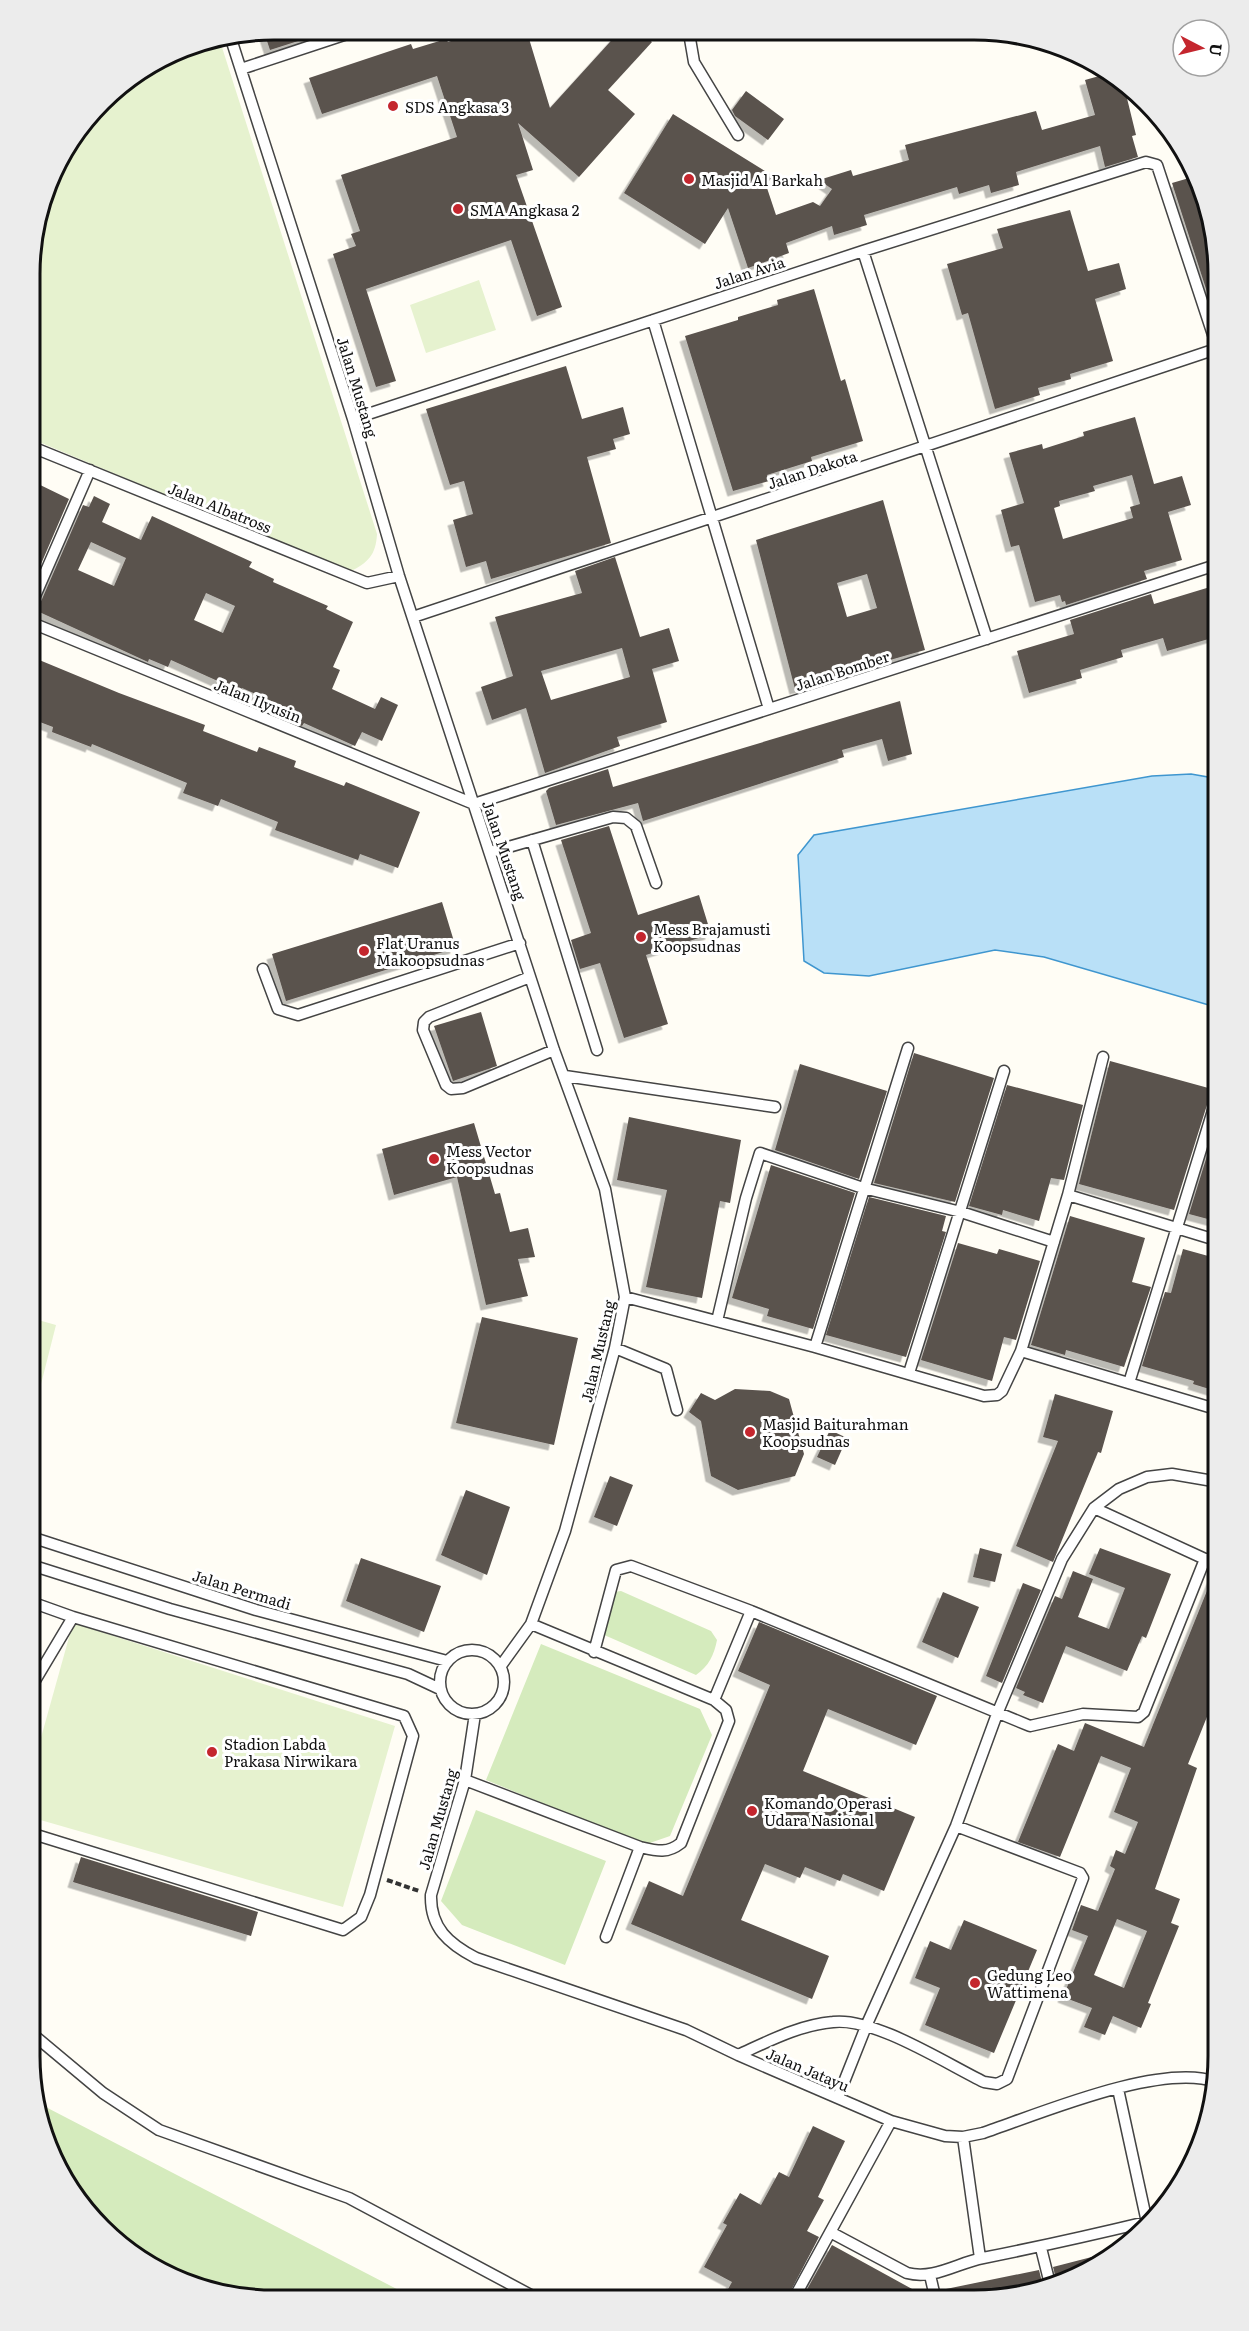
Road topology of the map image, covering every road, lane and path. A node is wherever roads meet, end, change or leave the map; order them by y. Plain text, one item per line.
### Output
1 (327, 40) edge
2 (690, 40) edge
3 (233, 44) edge
4 (241, 69) junction
5 (738, 135) dead end
6 (863, 251) junction
7 (653, 320) junction
8 (1208, 320) edge
9 (1208, 353) edge
10 (353, 418) junction
11 (927, 447) junction
12 (40, 450) edge
13 (90, 470) junction
14 (710, 519) junction
15 (1208, 568) edge
16 (399, 576) junction
17 (40, 585) edge
18 (413, 617) junction
19 (40, 626) edge
20 (987, 639) junction
21 (769, 709) junction
22 (474, 804) junction
23 (532, 840) junction
24 (491, 852) junction
25 (656, 883) dead end
26 (520, 943) junction
27 (263, 969) dead end
28 (530, 978) junction
29 (908, 1048) dead end
30 (554, 1050) junction
31 (597, 1050) dead end
32 (1103, 1057) dead end
33 (1004, 1071) dead end
34 (565, 1076) junction
35 (775, 1107) dead end
36 (1208, 1126) edge
37 (863, 1188) junction
38 (1068, 1195) junction
39 (961, 1212) junction
40 (1176, 1227) junction
41 (1208, 1237) edge
42 (1054, 1242) junction
43 (625, 1297) junction
44 (717, 1321) junction
45 (815, 1347) junction
46 (615, 1348) junction
47 (1021, 1351) junction
48 (909, 1373) junction
49 (1129, 1383) junction
50 (1208, 1407) edge
51 (678, 1410) dead end
52 (1208, 1480) edge
53 (1094, 1508) junction
54 (40, 1540) edge
55 (1205, 1559) joint
56 (40, 1568) edge
57 (40, 1605) edge
58 (751, 1611) junction
59 (73, 1617) junction
60 (531, 1624) junction
61 (594, 1652) junction
62 (447, 1661) junction
63 (500, 1667) junction
64 (40, 1672) edge
65 (440, 1689) junction
66 (714, 1700) junction
67 (475, 1714) junction
68 (997, 1714) junction
69 (465, 1780) junction
70 (956, 1826) junction
71 (40, 1836) edge
72 (640, 1847) junction
73 (375, 1876) junction
74 (431, 1895) junction
75 (606, 1937) dead end
76 (867, 2024) junction
77 (40, 2040) edge
78 (738, 2055) junction
79 (1207, 2080) edge
80 (1118, 2089) junction
81 (838, 2097) junction
82 (891, 2121) junction
83 (963, 2137) junction
84 (1145, 2217) edge
85 (1135, 2227) edge
86 (832, 2233) junction
87 (1041, 2248) junction
88 (980, 2258) junction
89 (930, 2275) junction
90 (1048, 2279) edge
91 (521, 2290) edge
92 (799, 2290) edge
93 (933, 2290) edge

1 - 4 lane
2 - 5 lane
3 - 4 lane, Jalan Mustang
4 - 10 lane, Jalan Mustang
6 - 7 lane, Jalan Avia
6 - 8 lane, Jalan Avia
6 - 11 lane
7 - 10 lane, Jalan Avia
7 - 14 lane
9 - 11 lane, Jalan Dakota
10 - 16 lane, Jalan Mustang
11 - 14 lane, Jalan Dakota
11 - 20 lane
12 - 13 lane, Jalan Albatross
13 - 16 lane, Jalan Albatross
13 - 17 lane
14 - 18 lane, Jalan Dakota
14 - 21 lane
15 - 20 lane, Jalan Bomber
16 - 18 lane, Jalan Mustang
18 - 22 lane, Jalan Mustang
19 - 22 lane, Jalan Ilyusin
20 - 21 lane, Jalan Bomber
21 - 22 lane, Jalan Bomber
22 - 24 lane, Jalan Mustang
23 - 24 lane
23 - 25 lane
23 - 31 lane
24 - 26 lane, Jalan Mustang
26 - 27 lane
26 - 28 lane, Jalan Mustang
28 - 30 lane, Jalan Mustang
28 - 30 lane
29 - 37 lane
30 - 34 lane, Jalan Mustang
32 - 38 lane
33 - 39 lane
34 - 35 lane
34 - 43 lane, Jalan Mustang
36 - 40 lane
37 - 39 lane
37 - 44 lane
37 - 45 lane
38 - 40 lane
38 - 42 lane
39 - 42 lane
39 - 48 lane
40 - 41 lane
40 - 49 lane
42 - 47 lane
43 - 44 lane
43 - 46 lane, Jalan Mustang
44 - 45 lane
45 - 48 lane
46 - 51 lane
46 - 60 lane, Jalan Mustang
47 - 48 lane
47 - 49 lane
49 - 50 lane
52 - 53 lane
53 - 55 lane
53 - 68 lane
54 - 62 lane, Jalan Permadi
55 - 68 lane
56 - 65 lane
57 - 59 lane
58 - 61 lane
58 - 66 lane
58 - 68 lane
59 - 64 lane
59 - 73 lane
60 - 61 lane
60 - 63 lane, Jalan Mustang
61 - 66 lane
62 - 63 lane
62 - 65 lane
63 - 67 lane
65 - 67 lane
66 - 72 lane
67 - 69 lane, Jalan Mustang
68 - 70 lane
69 - 72 lane
69 - 74 lane, Jalan Mustang
70 - 76 lane
70 - 76 lane
71 - 73 lane
72 - 75 lane
73 - 74 path
74 - 78 lane, Jalan Jatayu
76 - 78 lane
76 - 81 lane
77 - 91 lane
78 - 81 lane, Jalan Jatayu
79 - 80 lane, Jalan Jatayu
80 - 83 lane, Jalan Jatayu
80 - 84 lane
81 - 82 lane, Jalan Jatayu
82 - 83 lane, Jalan Jatayu
82 - 86 lane
83 - 88 lane
85 - 87 lane
86 - 89 lane
86 - 92 lane
87 - 88 lane
87 - 90 lane
88 - 89 lane
89 - 93 lane

